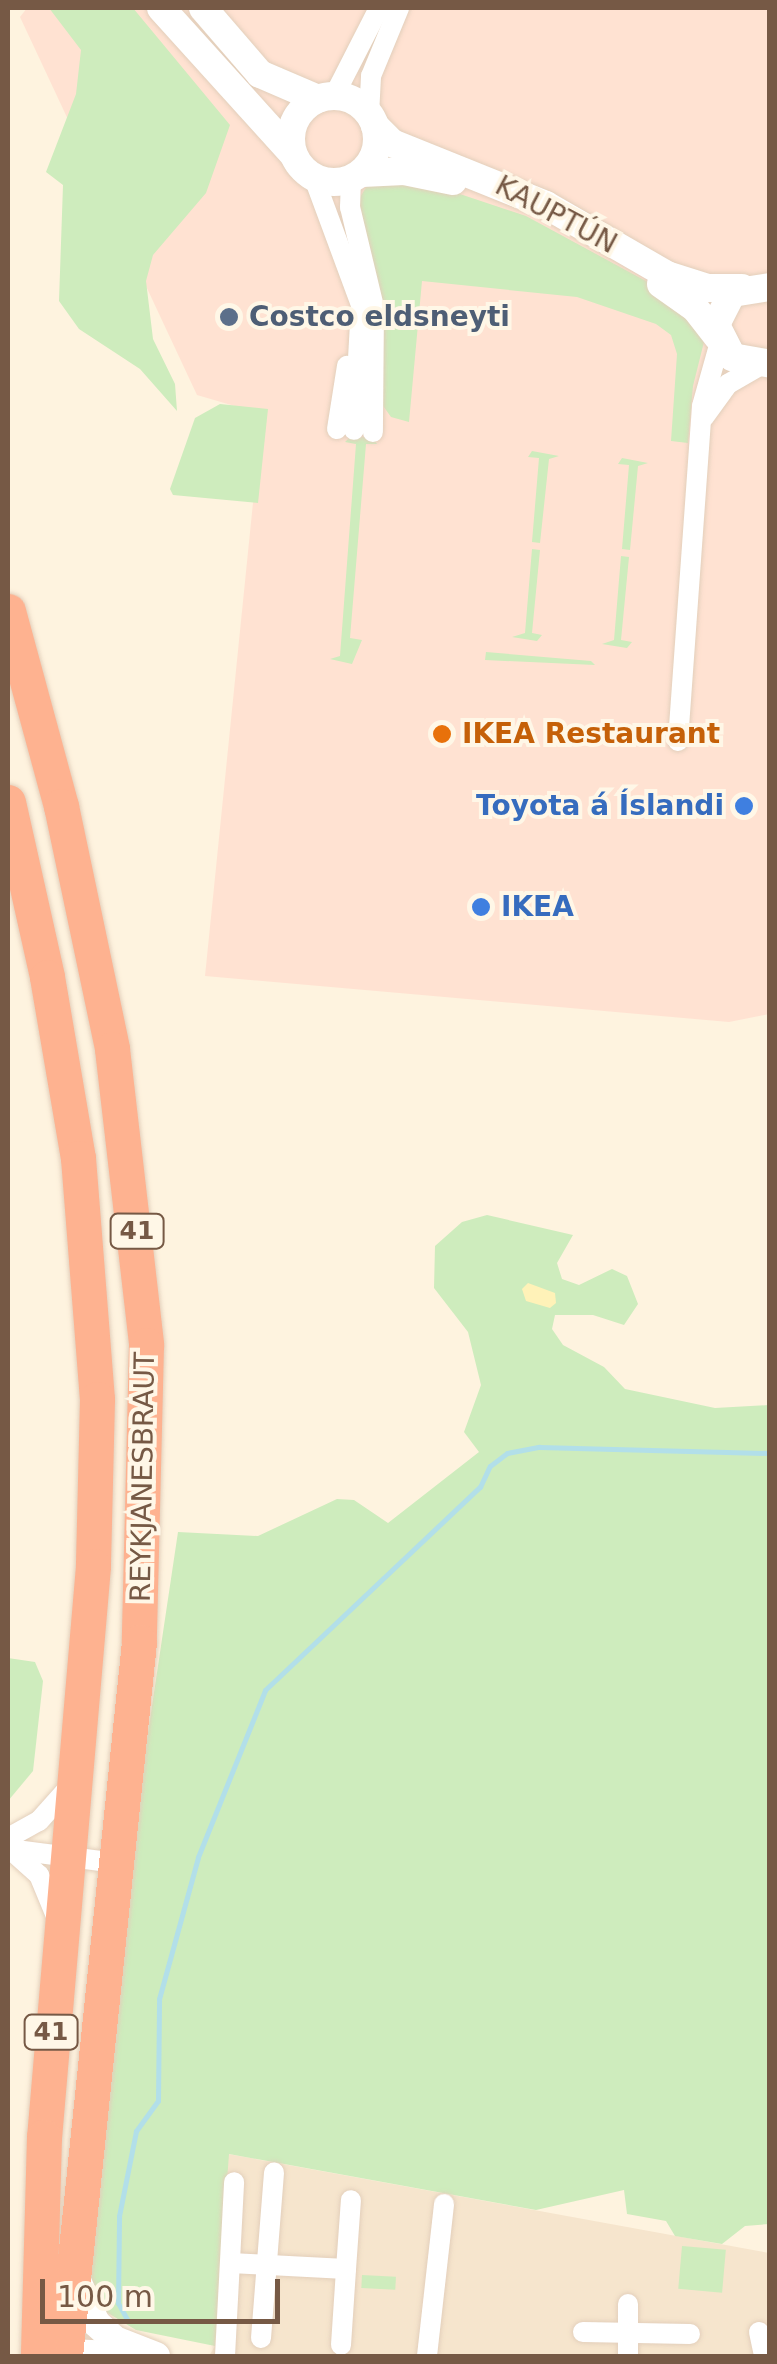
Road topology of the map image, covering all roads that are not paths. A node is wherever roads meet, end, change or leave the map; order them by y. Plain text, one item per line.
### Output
1 (161, 8) edge
2 (203, 8) edge
3 (379, 8) edge
4 (399, 8) edge
5 (326, 98) junction
6 (372, 120) junction
7 (293, 154) junction
8 (356, 176) junction
9 (314, 178) junction
10 (760, 284) edge
11 (719, 339) junction
12 (764, 365) edge
13 (702, 419) junction
14 (8, 612) edge
15 (678, 742) dead end
16 (8, 802) edge
17 (72, 1783) junction
18 (8, 1845) edge
19 (66, 1855) junction
20 (116, 1862) junction
21 (59, 1926) junction
22 (274, 2174) dead end
23 (234, 2182) dead end
24 (350, 2200) dead end
25 (444, 2204) dead end
26 (232, 2263) junction
27 (267, 2266) junction
28 (346, 2269) junction
29 (74, 2274) junction
30 (628, 2304) dead end
31 (583, 2332) dead end
32 (759, 2332) dead end
33 (628, 2333) junction
34 (690, 2334) dead end
35 (261, 2338) dead end
36 (341, 2345) dead end
37 (51, 2354) edge
38 (132, 2356) edge
39 (156, 2356) edge
40 (225, 2356) edge
41 (427, 2356) edge
42 (628, 2356) edge
43 (764, 2356) edge

1 - 7 street
2 - 5 street, KAUPTÚN
3 - 5 street
4 - 6 street
5 - 6 street, KAUPTÚN
5 - 7 street
6 - 8 street
6 - 10 street, KAUPTÚN
7 - 9 street
8 - 9 street, KAUPTÚN
8 - 9 street
8 - 11 street, KAUPTÚN
10 - 11 street, KAUPTÚN
11 - 12 street, KAUPTÚN
11 - 13 street, KAUPTÚN
12 - 13 street, KAUPTÚN
13 - 15 street, KAUPTÚN
14 - 20 highway, REYKJANESBRAUT / 41
16 - 17 highway, REYKJANESBRAUT / 41
17 - 18 street
17 - 19 highway, REYKJANESBRAUT / 41
18 - 19 street
18 - 21 street
19 - 20 street
19 - 21 highway, REYKJANESBRAUT / 41
20 - 29 highway, REYKJANESBRAUT / 41
21 - 37 highway, REYKJANESBRAUT / 41
22 - 27 street
23 - 26 street
24 - 28 street
25 - 41 street
26 - 27 street
26 - 40 street
27 - 28 street
27 - 35 street
28 - 36 street
29 - 37 highway, REYKJANESBRAUT / 41
29 - 39 street
30 - 33 street
31 - 33 street
32 - 43 street
33 - 34 street
33 - 42 street
37 - 38 street

